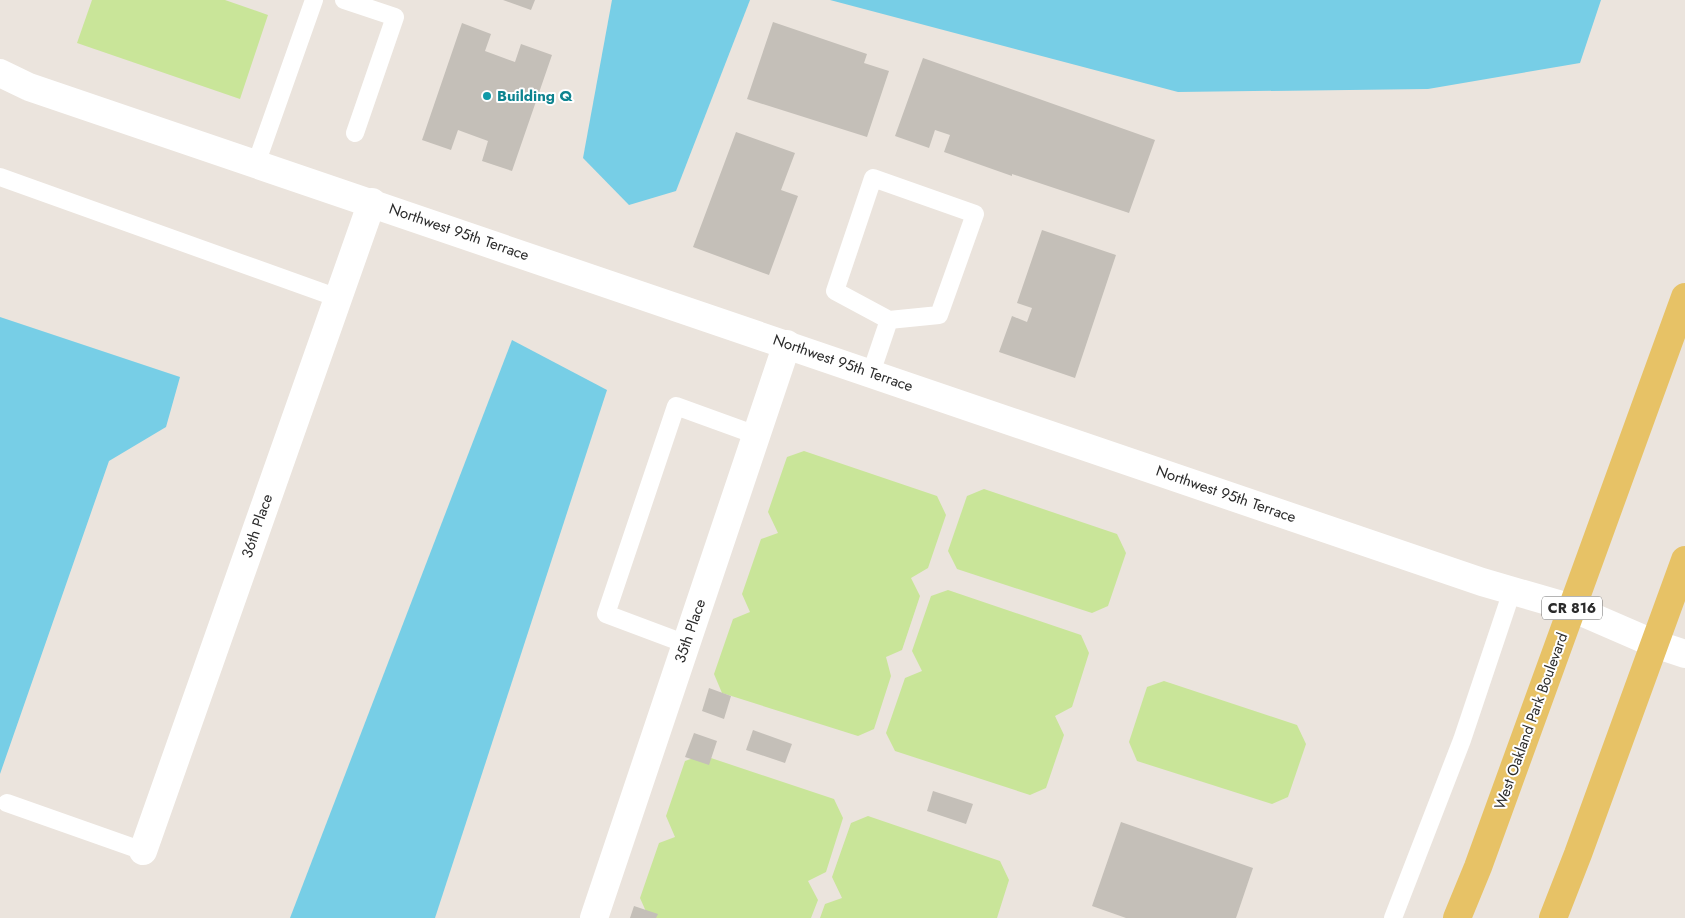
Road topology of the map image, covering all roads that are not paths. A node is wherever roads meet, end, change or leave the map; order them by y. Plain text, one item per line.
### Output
1 (314, 0) edge
2 (344, 0) edge
3 (0, 73) edge
4 (355, 133) dead end
5 (256, 164) junction
6 (0, 177) edge
7 (372, 202) junction
8 (1685, 297) edge
9 (338, 298) junction
10 (889, 320) junction
11 (787, 344) junction
12 (871, 373) junction
13 (756, 436) junction
14 (1685, 560) edge
15 (1512, 590) junction
16 (1572, 608) junction
17 (686, 644) junction
18 (1655, 644) junction
19 (1685, 654) edge
20 (7, 804) dead end
21 (143, 851) joint
22 (594, 918) edge
23 (1392, 918) edge
24 (1457, 918) edge
25 (1553, 918) edge

1 - 5 lane
2 - 4 lane
3 - 5 street, Northwest 95th Terrace
5 - 7 street, Northwest 95th Terrace
6 - 9 lane
7 - 9 street, 36th Place
7 - 11 street, Northwest 95th Terrace
8 - 16 main road, West Oakland Park Boulevard / CR 816
9 - 21 street, 36th Place
10 - 10 lane
10 - 12 lane
11 - 12 street, Northwest 95th Terrace
11 - 13 street, 35th Place
12 - 15 street, Northwest 95th Terrace
13 - 17 street, 35th Place
13 - 17 lane
14 - 18 main road
15 - 16 street, Northwest 95th Terrace
15 - 23 lane
16 - 18 street, Northwest 95th Terrace
16 - 24 main road, West Oakland Park Boulevard / CR 816
17 - 22 street, 35th Place
18 - 19 street, Northwest 95th Terrace
18 - 25 main road
20 - 21 lane

